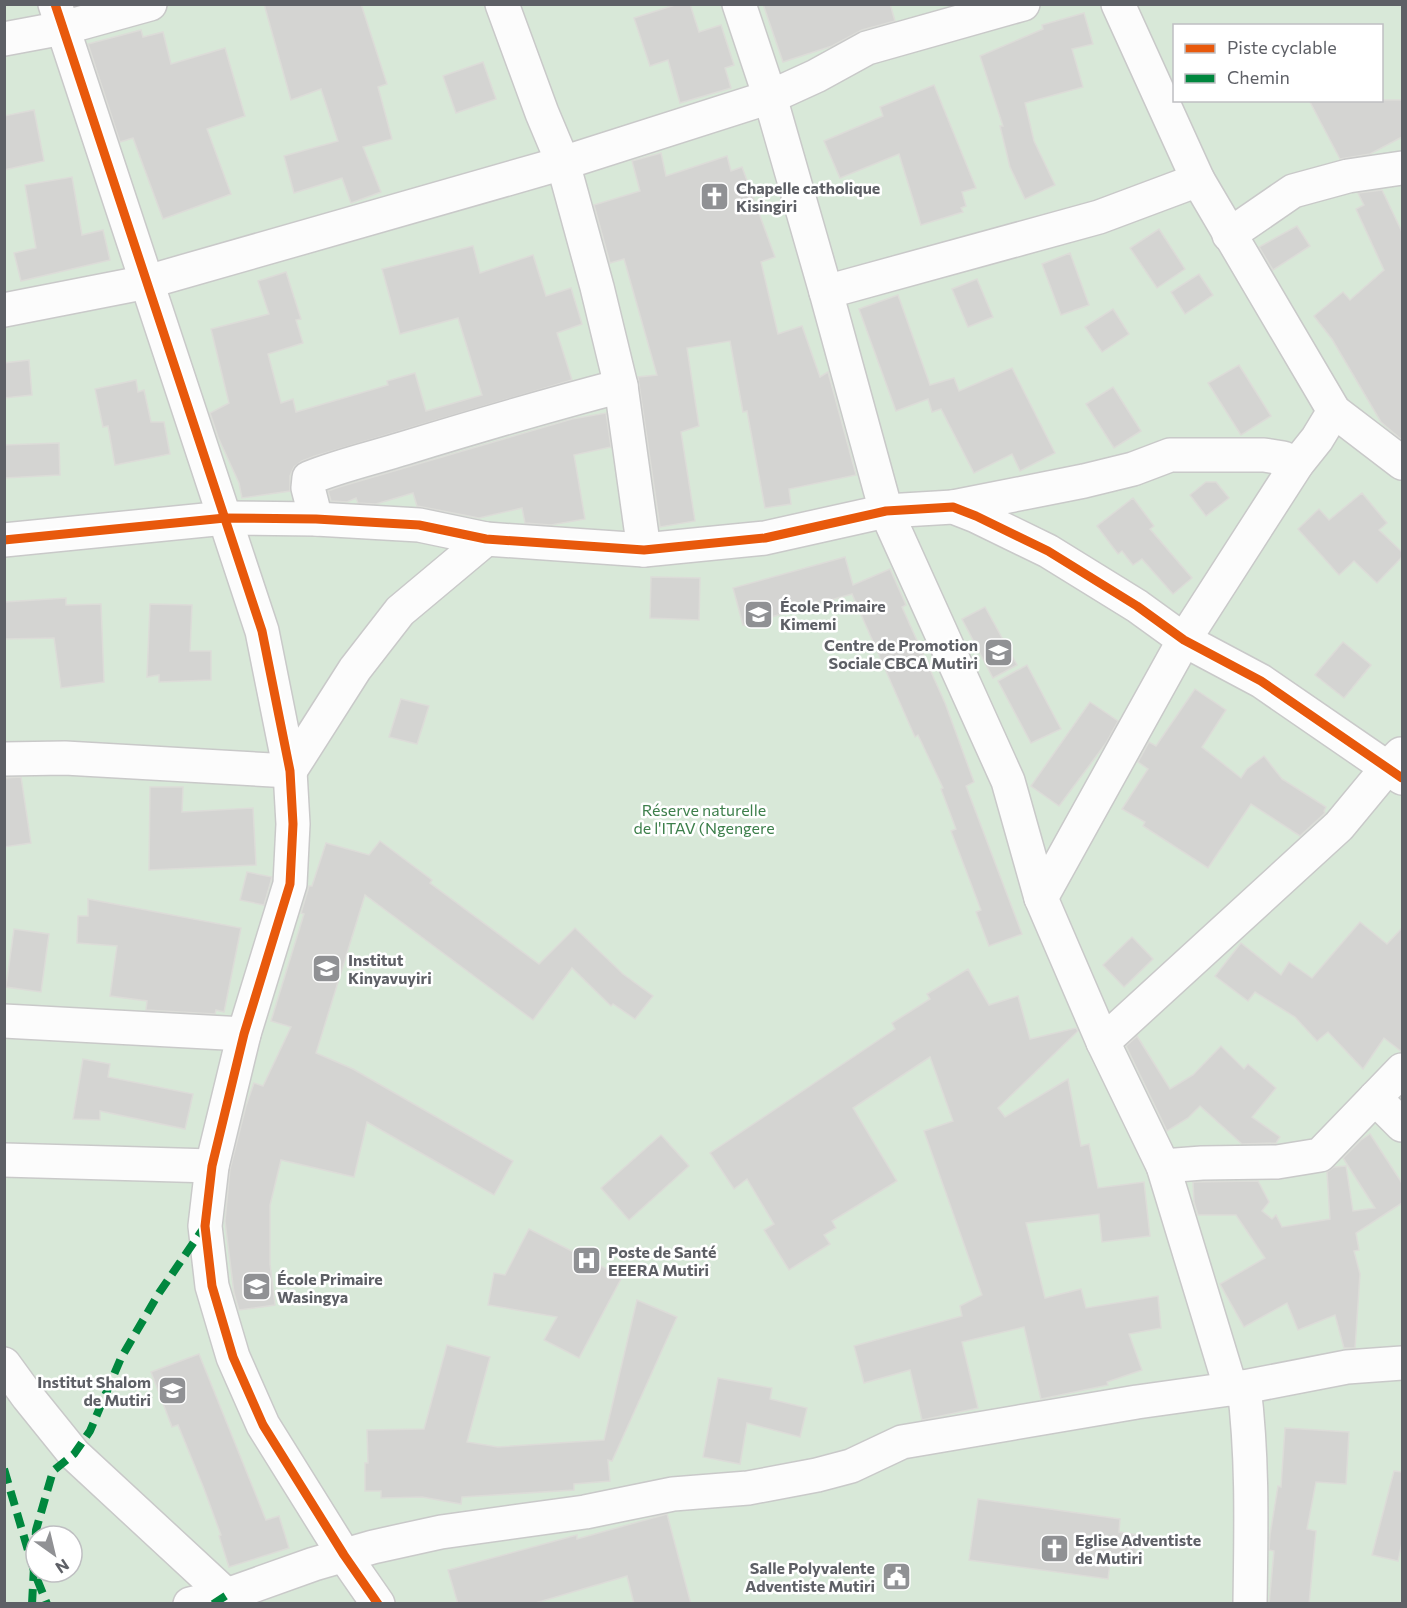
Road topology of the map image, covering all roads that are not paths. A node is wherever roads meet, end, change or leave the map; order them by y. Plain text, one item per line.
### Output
1 (150, 4) edge
2 (502, 4) edge
3 (740, 4) edge
4 (1023, 4) edge
5 (1118, 4) edge
6 (59, 16) edge
7 (4, 39) edge
8 (770, 97) junction
9 (563, 164) junction
10 (1402, 168) edge
11 (1198, 180) junction
12 (1229, 235) junction
13 (147, 282) junction
14 (826, 292) junction
15 (4, 310) edge
16 (621, 386) junction
17 (1334, 411) junction
18 (1297, 464) junction
19 (1402, 464) edge
20 (953, 507) junction
21 (886, 511) junction
22 (225, 518) junction
23 (316, 519) junction
24 (486, 539) junction
25 (4, 540) edge
26 (644, 550) junction
27 (1184, 640) junction
28 (4, 759) edge
29 (1397, 766) edge
30 (290, 771) junction
31 (1041, 898) junction
32 (4, 1021) edge
33 (244, 1034) junction
34 (1103, 1042) junction
35 (1402, 1070) edge
36 (1375, 1098) junction
37 (1402, 1125) edge
38 (4, 1160) edge
39 (212, 1166) junction
40 (1163, 1166) junction
41 (1402, 1363) edge
42 (4, 1364) edge
43 (1237, 1388) junction
44 (344, 1555) junction
45 (232, 1599) edge
46 (190, 1604) edge
47 (378, 1604) edge
48 (1250, 1604) edge

1 - 6 street
2 - 9 street
3 - 8 street
4 - 8 street
5 - 11 street
6 - 7 street
6 - 13 street
8 - 9 street
8 - 14 street
9 - 13 street
9 - 16 street
10 - 12 street
11 - 12 street
11 - 14 street
12 - 17 street
13 - 15 street
13 - 22 street
14 - 21 street
16 - 23 street
16 - 26 street
17 - 18 street
17 - 19 street
18 - 20 street
18 - 27 street
20 - 21 street
20 - 27 street
21 - 26 street
21 - 31 street
22 - 23 street
22 - 25 street
22 - 30 street
23 - 24 street
24 - 26 street
24 - 30 street
27 - 29 street
27 - 31 street
28 - 30 street
29 - 34 street
30 - 33 street
31 - 34 street
32 - 33 street
33 - 39 street
34 - 40 street
35 - 36 street
36 - 37 street
36 - 40 street
38 - 39 street
39 - 44 street
40 - 43 street
41 - 43 street
42 - 45 street
43 - 44 street
43 - 48 street
44 - 45 street
44 - 47 street
45 - 46 street

